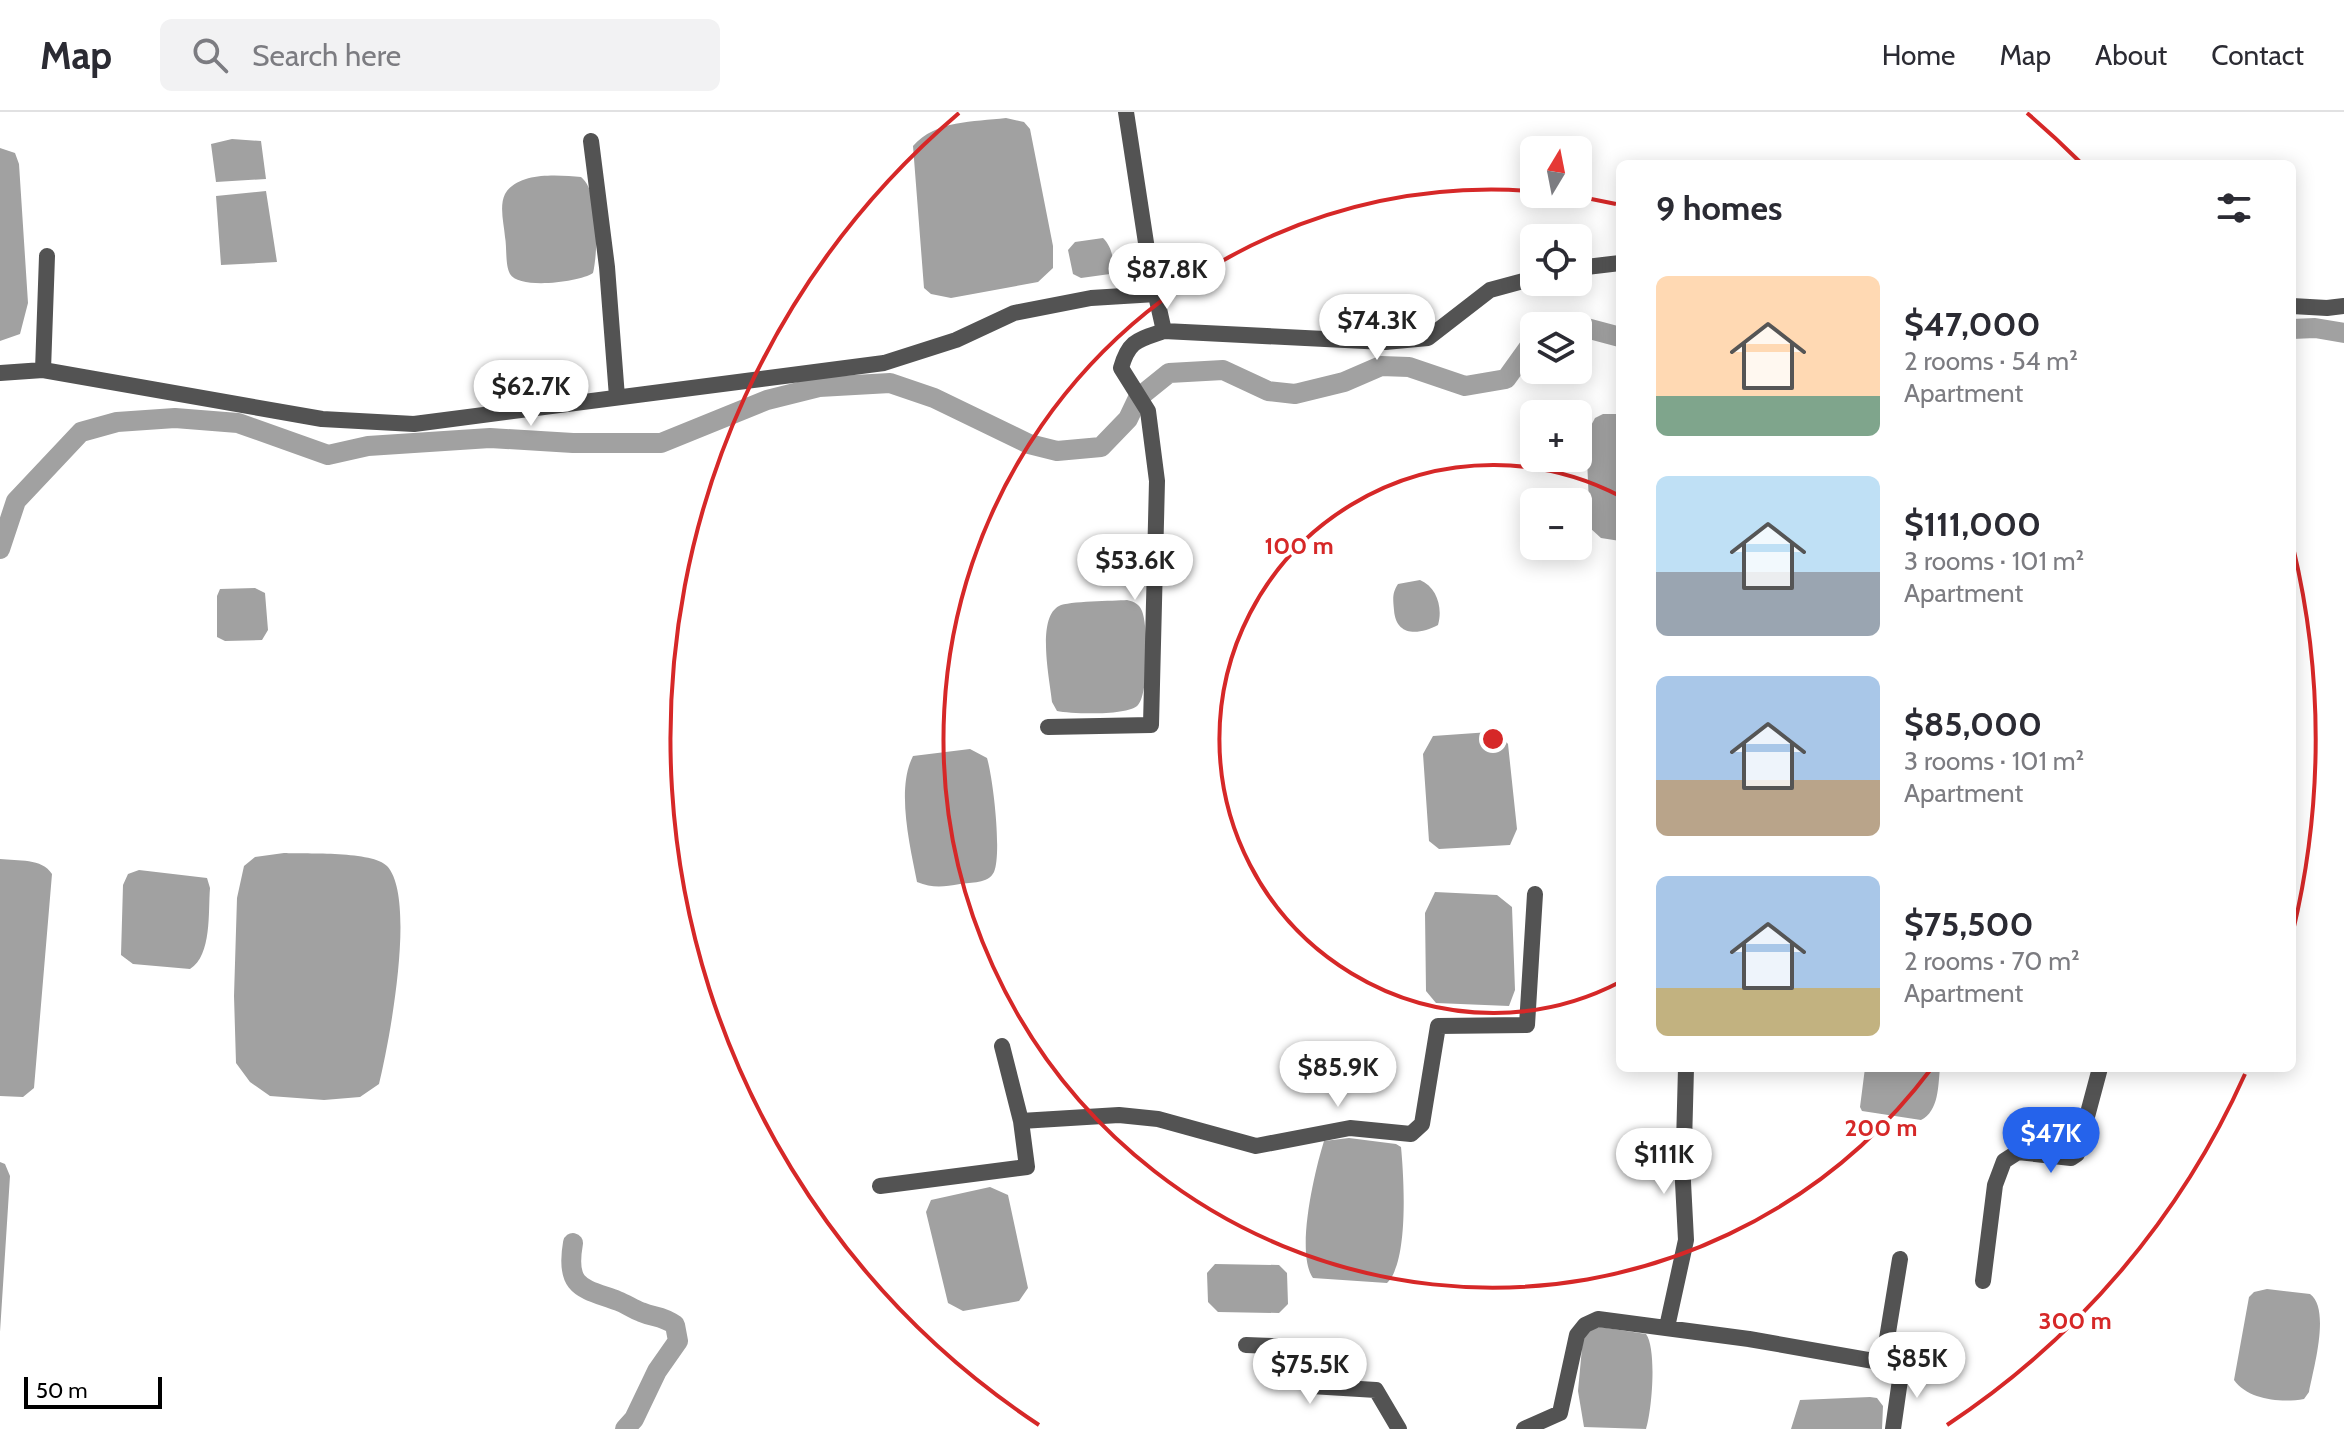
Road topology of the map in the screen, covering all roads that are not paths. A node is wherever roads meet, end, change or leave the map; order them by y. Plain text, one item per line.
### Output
1 (1126, 112) edge
2 (591, 141) dead end
3 (47, 256) dead end
4 (1616, 263) edge
5 (1592, 266) edge
6 (1520, 282) edge
7 (1156, 294) junction
8 (2296, 306) edge
9 (2344, 306) edge
10 (1164, 331) junction
11 (43, 370) junction
12 (0, 373) edge
13 (617, 397) junction
14 (1048, 727) dead end
15 (1535, 894) dead end
16 (1002, 1046) dead end
17 (1686, 1072) edge
18 (2099, 1072) edge
19 (1021, 1121) junction
20 (880, 1186) dead end
21 (1900, 1259) dead end
22 (1983, 1281) dead end
23 (1667, 1327) junction
24 (1246, 1345) dead end
25 (1883, 1363) junction
26 (1399, 1429) edge
27 (1524, 1429) edge
28 (1893, 1429) edge

1 - 7 street
2 - 13 street
3 - 11 street
4 - 5 street
6 - 10 street
7 - 10 street
7 - 13 street
8 - 9 street
10 - 14 street
11 - 12 street
11 - 13 street
15 - 19 street
16 - 19 street
17 - 23 street
18 - 22 street
19 - 20 street
21 - 25 street
23 - 25 street
23 - 27 street
24 - 26 street
25 - 28 street

